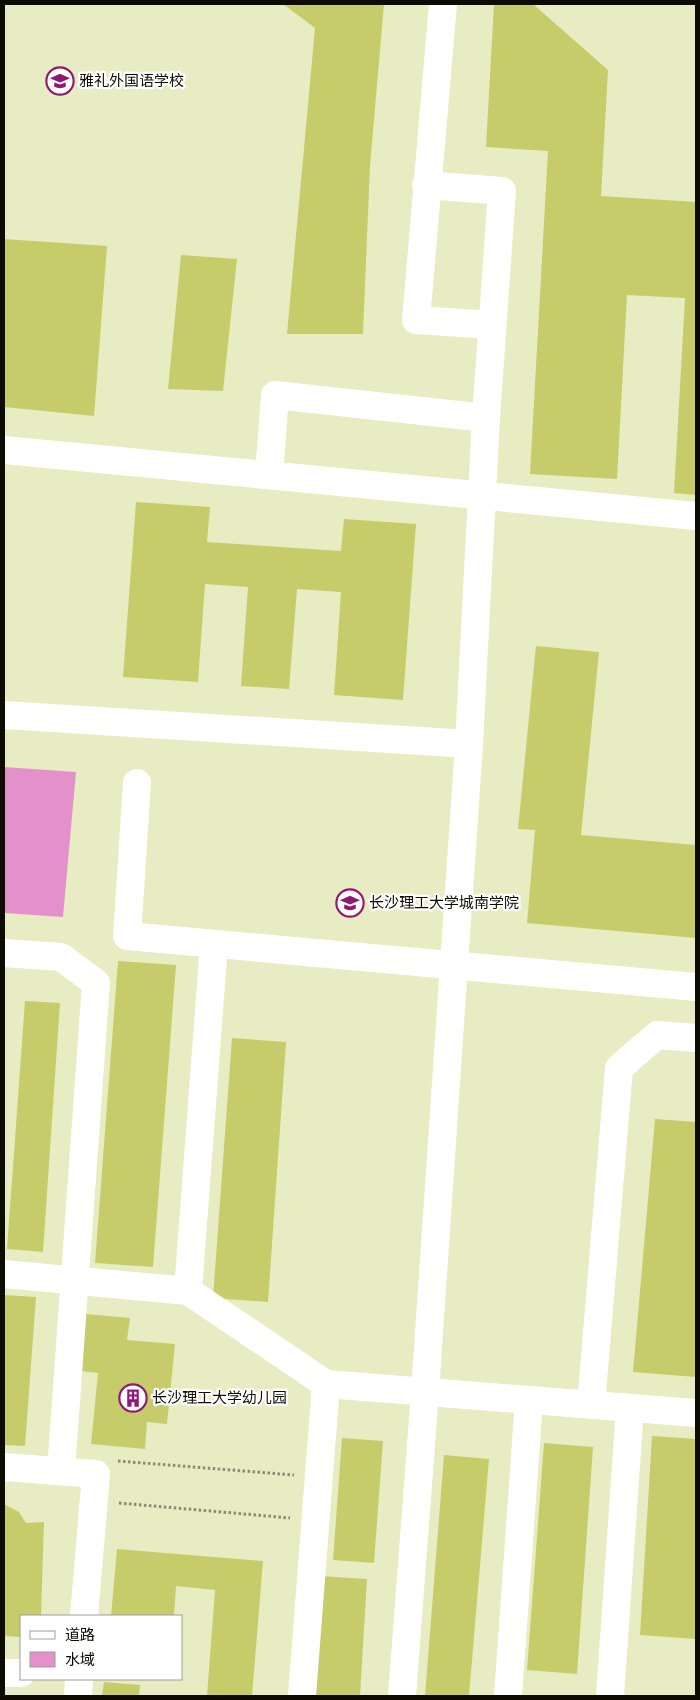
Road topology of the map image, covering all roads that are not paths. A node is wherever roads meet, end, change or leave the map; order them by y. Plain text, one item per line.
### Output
1 (443, 4) edge
2 (426, 185) junction
3 (492, 325) junction
4 (486, 418) junction
5 (4, 450) edge
6 (269, 474) junction
7 (483, 496) junction
8 (696, 516) edge
9 (4, 715) edge
10 (469, 744) junction
11 (137, 783) dead end
12 (214, 944) junction
13 (4, 953) edge
14 (454, 966) junction
15 (696, 987) edge
16 (696, 1038) edge
17 (4, 1274) edge
18 (74, 1280) junction
19 (188, 1291) junction
20 (326, 1384) junction
21 (425, 1392) junction
22 (529, 1400) junction
23 (591, 1405) junction
24 (630, 1408) junction
25 (696, 1413) edge
26 (4, 1467) edge
27 (60, 1471) junction
28 (84, 1615) edge
29 (20, 1672) edge
30 (4, 1673) edge
31 (79, 1680) edge
32 (78, 1696) edge
33 (302, 1696) edge
34 (402, 1696) edge
35 (508, 1696) edge
36 (610, 1696) edge

1 - 2 street
2 - 3 street
2 - 3 street
3 - 4 street
4 - 6 street
4 - 7 street
5 - 6 street
6 - 7 street
7 - 8 street
7 - 10 street
9 - 10 street
10 - 14 street
11 - 12 street
12 - 14 street
12 - 19 street
13 - 18 street
14 - 15 street
14 - 21 street
16 - 23 street
17 - 18 street
18 - 19 street
18 - 27 street
19 - 20 street
20 - 21 street
20 - 33 street
21 - 22 street
21 - 34 street
22 - 23 street
22 - 35 street
23 - 24 street
24 - 25 street
24 - 36 street
26 - 27 street
27 - 28 street
29 - 30 street
31 - 32 street

